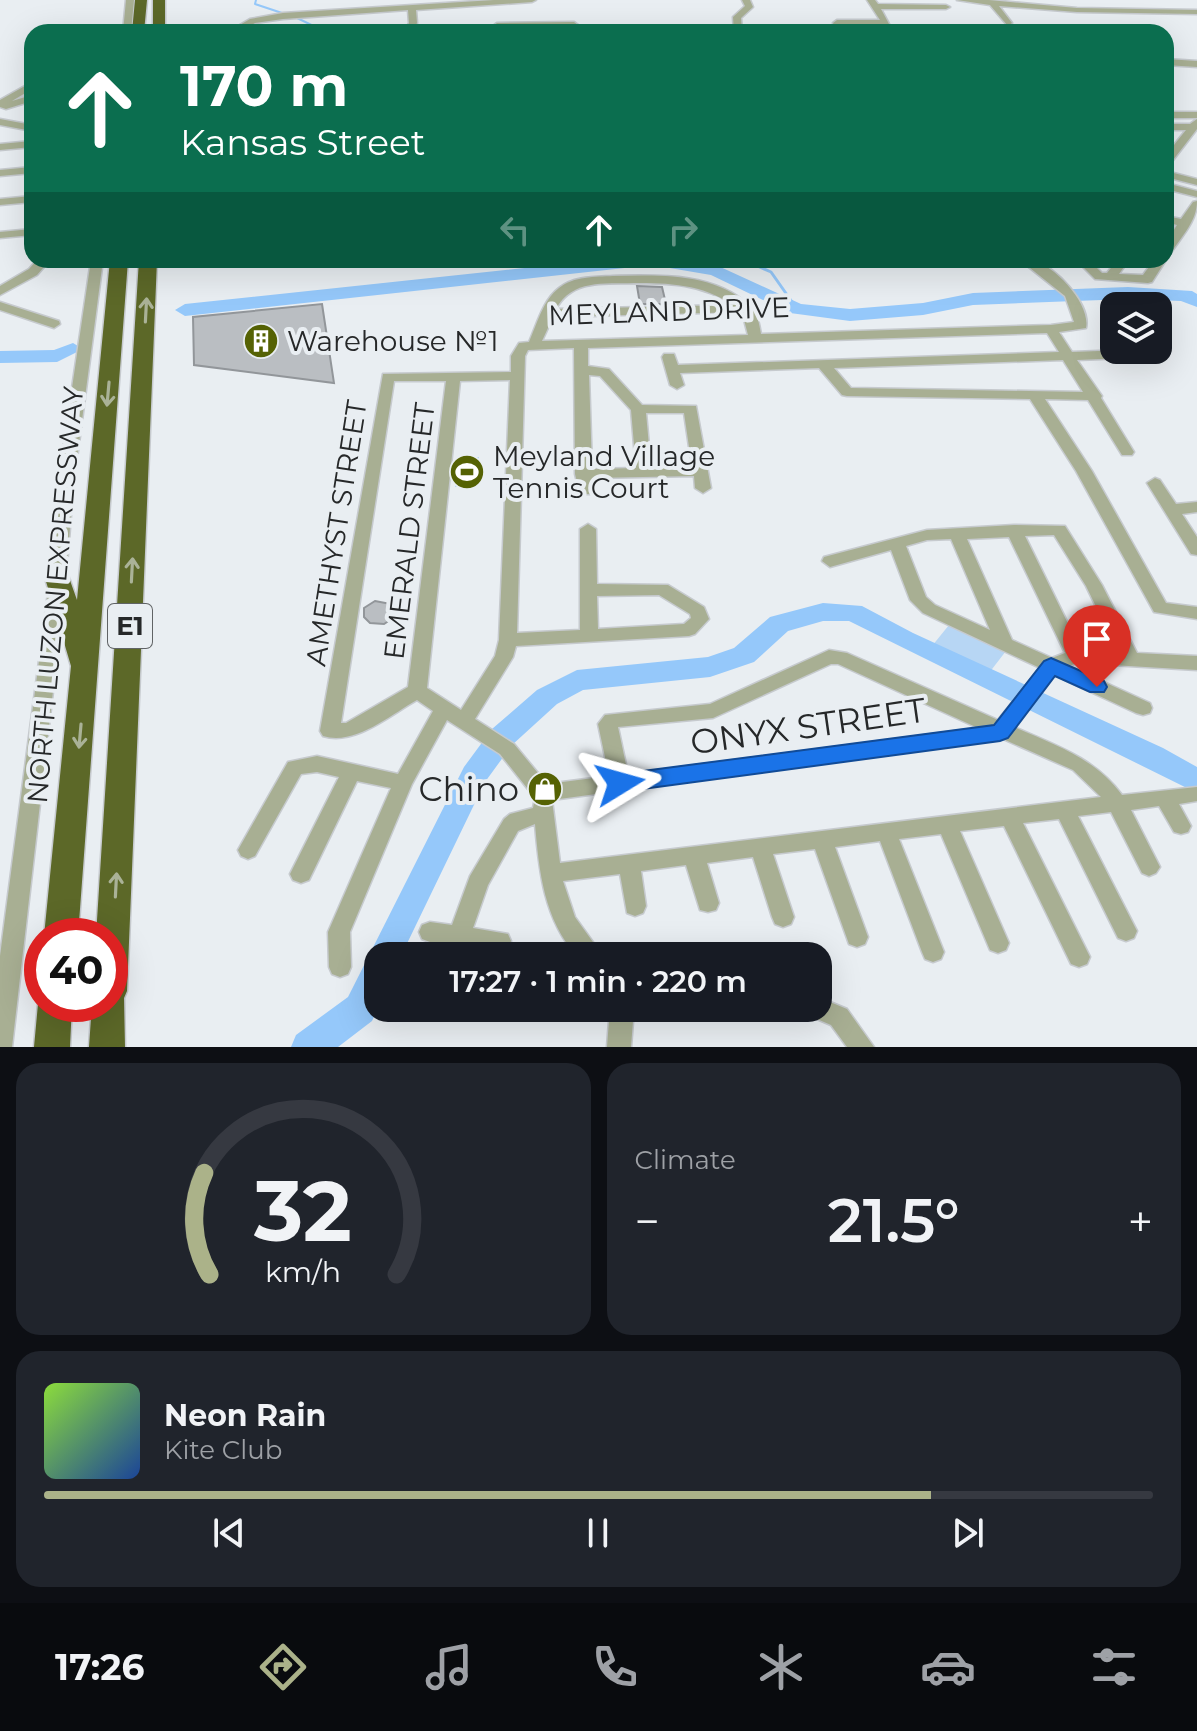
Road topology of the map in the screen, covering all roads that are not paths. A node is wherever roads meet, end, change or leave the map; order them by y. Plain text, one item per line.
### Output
1 (130, 0) edge
2 (141, 0) edge
3 (159, 0) edge
4 (532, 0) edge
5 (746, 0) edge
6 (961, 0) edge
7 (467, 2) edge
8 (486, 2) junction
9 (874, 3) edge
10 (993, 3) junction
11 (946, 7) dead end
12 (412, 8) junction
13 (1047, 8) junction
14 (1100, 11) junction
15 (1152, 12) junction
16 (1197, 12) edge
17 (998, 14) junction
18 (837, 23) dead end
19 (1008, 23) dead end
20 (128, 24) edge
21 (139, 24) edge
22 (159, 24) edge
23 (247, 24) edge
24 (412, 24) edge
25 (498, 24) edge
26 (738, 24) edge
27 (1110, 24) edge
28 (1162, 24) edge
29 (1174, 63) edge
30 (1197, 64) edge
31 (24, 92) edge
32 (24, 100) edge
33 (0, 106) edge
34 (1174, 115) edge
35 (1197, 115) edge
36 (0, 122) edge
37 (1194, 124) edge
38 (24, 126) edge
39 (1174, 126) edge
40 (24, 145) edge
41 (0, 147) edge
42 (1174, 152) edge
43 (1174, 165) edge
44 (24, 171) edge
45 (1197, 171) edge
46 (0, 173) edge
47 (1174, 176) edge
48 (1197, 182) edge
49 (1174, 189) edge
50 (1197, 194) edge
51 (24, 200) edge
52 (0, 202) edge
53 (1197, 204) edge
54 (1174, 221) edge
55 (1185, 224) junction
56 (24, 233) edge
57 (0, 235) edge
58 (1174, 240) edge
59 (37, 268) edge
60 (96, 268) edge
61 (118, 268) edge
62 (148, 268) edge
63 (1036, 268) edge
64 (1091, 268) edge
65 (1117, 268) edge
66 (1155, 268) edge
67 (1109, 278) junction
68 (0, 291) edge
69 (0, 306) edge
70 (745, 308) junction
71 (550, 313) junction
72 (54, 324) dead end
73 (1051, 329) junction
74 (755, 337) junction
75 (535, 343) junction
76 (581, 343) junction
77 (1100, 355) edge
78 (1068, 357) junction
79 (823, 364) junction
80 (583, 370) junction
81 (519, 376) junction
82 (453, 377) junction
83 (677, 385) dead end
84 (1095, 396) junction
85 (1036, 397) junction
86 (638, 409) junction
87 (1127, 452) dead end
88 (644, 473) junction
89 (583, 474) junction
90 (1155, 483) dead end
91 (585, 491) dead end
92 (1197, 507) edge
93 (1172, 510) junction
94 (588, 529) dead end
95 (1014, 530) junction
96 (956, 533) junction
97 (897, 543) junction
98 (1197, 550) edge
99 (830, 561) dead end
100 (58, 578) junction
101 (589, 590) junction
102 (1197, 613) edge
103 (589, 637) junction
104 (508, 640) junction
105 (1006, 646) junction
106 (1075, 656) junction
107 (1130, 658) junction
108 (1197, 663) edge
109 (1051, 666) junction
110 (86, 677) junction
111 (417, 691) junction
112 (445, 707) junction
113 (1143, 708) dead end
114 (465, 719) junction
115 (1000, 732) junction
116 (351, 773) junction
117 (403, 783) junction
118 (620, 783) junction
119 (1193, 794) dead end
120 (1164, 797) junction
121 (544, 803) junction
122 (1116, 804) junction
123 (1064, 809) junction
124 (1009, 816) junction
125 (947, 824) junction
126 (1181, 826) dead end
127 (886, 831) junction
128 (822, 839) junction
129 (760, 847) junction
130 (248, 850) dead end
131 (694, 855) junction
132 (629, 863) junction
133 (1149, 867) dead end
134 (551, 873) junction
135 (301, 874) dead end
136 (708, 903) dead end
137 (635, 906) dead end
138 (783, 917) dead end
139 (63, 918) edge
140 (114, 918) edge
141 (1126, 931) dead end
142 (430, 932) dead end
143 (459, 936) junction
144 (857, 937) dead end
145 (500, 941) dead end
146 (579, 942) edge
147 (998, 943) dead end
148 (933, 952) dead end
149 (1079, 957) dead end
150 (340, 967) dead end
151 (832, 1014) edge
152 (54, 1022) edge
153 (108, 1022) edge
154 (621, 1022) edge
155 (0, 1047) edge
156 (52, 1047) edge
157 (107, 1047) edge
158 (619, 1047) edge
159 (862, 1047) edge

1 - 20 street
2 - 21 highway
3 - 22 highway
4 - 8 street
5 - 26 street
6 - 10 street
7 - 8 street
7 - 12 street
8 - 25 street
9 - 11 street
9 - 18 street
10 - 13 street
10 - 17 street
12 - 23 street
12 - 24 street
13 - 14 street
13 - 17 street
14 - 15 street
14 - 27 street
15 - 16 street
15 - 28 street
17 - 19 street
29 - 30 street
31 - 33 street
32 - 33 street
34 - 35 street
36 - 38 street
37 - 39 street
37 - 42 street
40 - 41 street
43 - 45 street
44 - 46 street
47 - 48 street
49 - 50 street
51 - 52 street
53 - 55 street
54 - 55 street
55 - 58 street
56 - 57 street
59 - 68 street
60 - 100 street
61 -> 110 highway, NORTH LUZON EXPRESSWAY / E1
140 -> 62 highway, E1
63 - 73 street, MEYLAND DRIVE
64 - 67 street
65 - 67 street
66 - 67 street
69 - 72 street
70 - 71 street
70 - 71 street
70 - 74 street
71 - 75 street
73 - 74 street, MEYLAND DRIVE
73 - 78 street
74 - 76 street, MEYLAND DRIVE
75 - 76 street, MEYLAND DRIVE
75 - 81 street, MEYLAND DRIVE
76 - 80 street
77 - 78 street
78 - 79 street
78 - 84 street
79 - 83 street
79 - 85 street
80 - 86 street
80 - 89 street
81 - 82 street, AMETHYST STREET
81 - 104 street, MEYLAND DRIVE
82 - 111 street, EMERALD STREET
82 - 111 street, AMETHYST STREET
84 - 85 street
84 - 87 street
85 - 102 street
86 - 88 street
86 - 88 street
88 - 89 street
89 - 91 street
90 - 93 street
92 - 93 street
93 - 98 street
94 - 101 street
95 - 96 street
95 - 106 street
95 - 107 street
96 - 97 street
96 - 105 street
97 - 99 street
97 - 105 street
100 - 110 highway
100 - 155 street
101 - 103 street
101 - 103 street
103 - 104 street
104 - 114 street, MEYLAND DRIVE
105 - 109 street
106 - 107 street
106 - 109 street
107 - 108 street
109 - 113 street
109 - 115 street
110 -> 139 highway, NORTH LUZON EXPRESSWAY / E1
111 - 112 street
112 - 114 street
112 - 117 street
114 - 121 street
115 - 118 street, ONYX STREET
115 - 118 street
115 - 122 street
116 - 117 street
116 - 130 street
116 - 135 street
117 - 150 street
118 - 121 street, ONYX STREET
119 - 120 street
120 - 122 street
120 - 126 street
121 - 134 street
121 - 143 street, ONYX STREET
122 - 123 street
122 - 133 street
123 - 124 street
123 - 141 street
124 - 125 street
124 - 149 street
125 - 127 street
125 - 147 street
127 - 128 street
127 - 148 street
128 - 129 street
128 - 144 street
129 - 131 street
129 - 138 street
131 - 132 street
131 - 136 street
132 - 134 street
132 - 137 street
134 - 146 street
142 - 143 street
143 - 145 street
151 - 159 street
152 - 156 highway
153 - 157 highway
154 - 158 street

